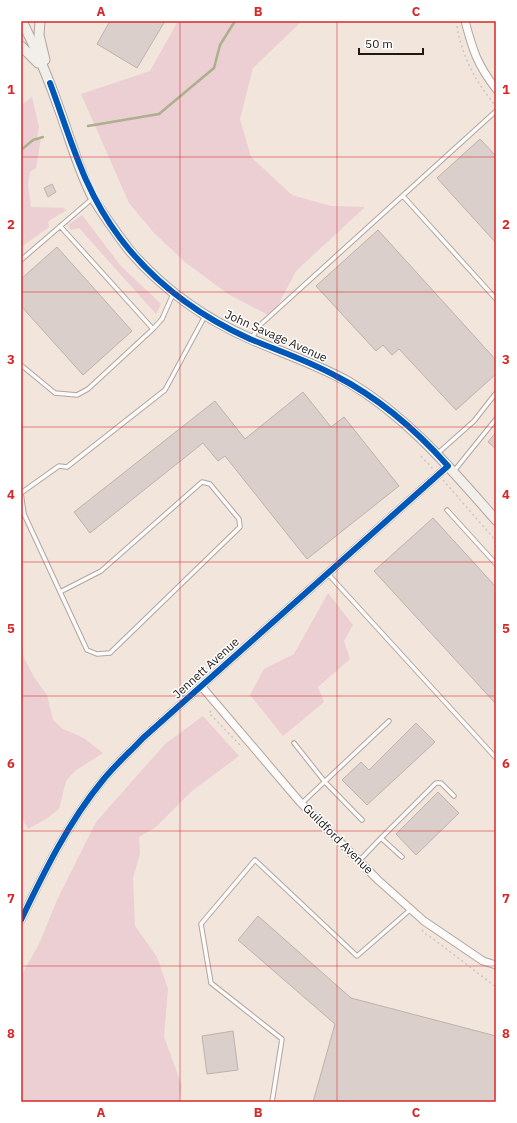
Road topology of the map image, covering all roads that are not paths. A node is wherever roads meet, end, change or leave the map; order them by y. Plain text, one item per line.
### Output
1 (22, 21) edge
2 (40, 21) edge
3 (465, 21) edge
4 (21, 46) edge
5 (50, 83) junction
6 (496, 89) edge
7 (496, 111) edge
8 (403, 196) junction
9 (93, 198) junction
10 (60, 226) junction
11 (21, 260) edge
12 (174, 293) junction
13 (496, 299) edge
14 (205, 315) junction
15 (153, 329) junction
16 (252, 339) junction
17 (21, 365) edge
18 (496, 393) edge
19 (496, 419) edge
20 (437, 454) junction
21 (451, 469) junction
22 (447, 510) dead end
23 (496, 520) edge
24 (496, 564) edge
25 (328, 574) junction
26 (60, 592) junction
27 (202, 687) junction
28 (389, 721) dead end
29 (294, 744) dead end
30 (496, 758) edge
31 (325, 782) junction
32 (454, 796) dead end
33 (302, 803) junction
34 (362, 820) dead end
35 (381, 838) junction
36 (402, 857) dead end
37 (359, 861) junction
38 (410, 909) junction
39 (21, 920) edge
40 (496, 965) edge
41 (272, 1102) edge

1 - 5 main road, John Savage Avenue
2 - 5 main road
3 - 6 street
4 - 5 main road
5 - 9 main road, John Savage Avenue
7 - 8 lane
8 - 13 lane
8 - 16 lane
9 - 10 lane
9 - 12 main road, John Savage Avenue
10 - 11 lane
10 - 15 lane
12 - 14 main road, John Savage Avenue
12 - 15 lane
14 - 16 main road, John Savage Avenue
14 - 26 lane
15 - 17 lane
16 - 20 main road, John Savage Avenue
18 - 20 lane
19 - 21 lane
20 - 21 main road, John Savage Avenue
21 - 23 main road, John Savage Avenue
21 - 25 street, Jennett Avenue
22 - 24 lane
25 - 27 street, Jennett Avenue
25 - 30 lane
26 - 26 lane
27 - 33 street, Guildford Avenue
27 - 39 street, Jennett Avenue
28 - 31 lane
29 - 31 lane
31 - 33 lane
31 - 34 lane
32 - 35 lane
33 - 37 street, Guildford Avenue
35 - 36 lane
35 - 37 lane
37 - 38 street, Guildford Avenue
38 - 40 street, Guildford Avenue
38 - 41 lane

